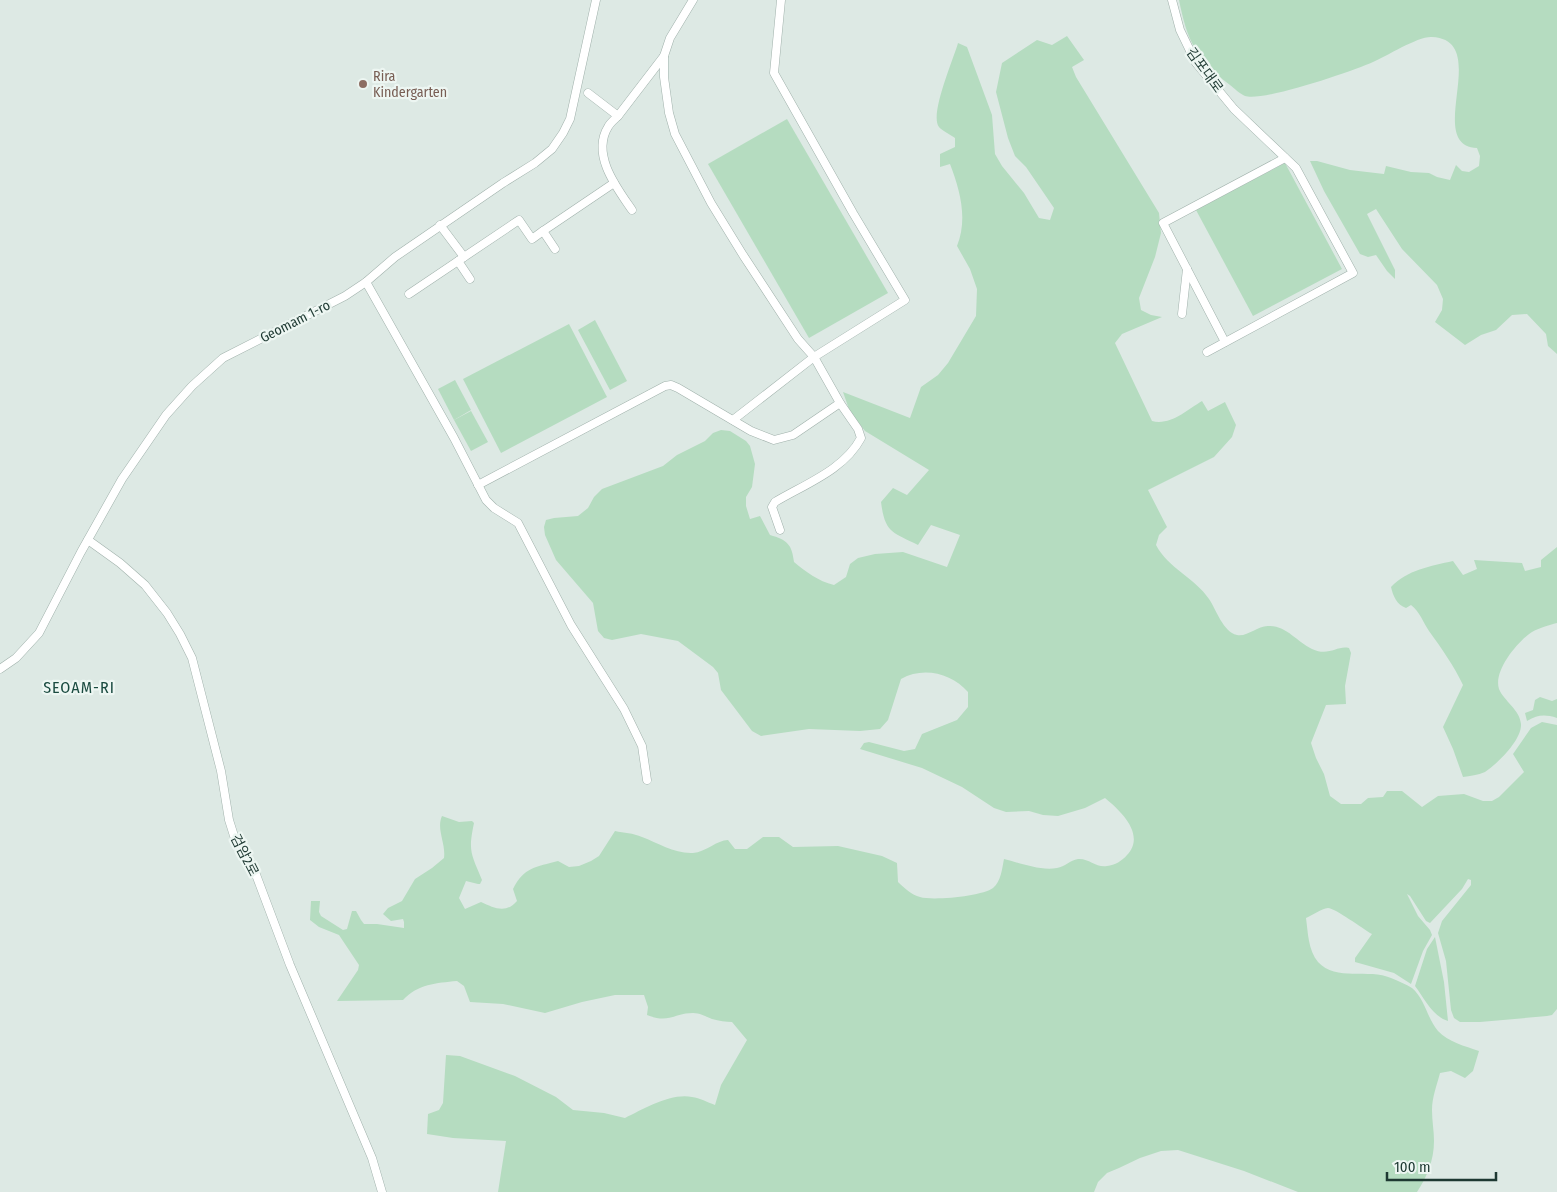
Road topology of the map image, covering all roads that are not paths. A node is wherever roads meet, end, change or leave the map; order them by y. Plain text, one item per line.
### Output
1 (596, 0) edge
2 (693, 0) edge
3 (781, 0) edge
4 (1172, 0) edge
5 (664, 56) junction
6 (588, 93) dead end
7 (618, 116) junction
8 (1286, 158) junction
9 (614, 183) junction
10 (632, 210) dead end
11 (440, 225) junction
12 (543, 231) junction
13 (555, 249) dead end
14 (461, 259) junction
15 (1187, 269) junction
16 (470, 279) dead end
17 (366, 282) junction
18 (409, 294) dead end
19 (1182, 314) dead end
20 (1226, 342) junction
21 (1207, 352) dead end
22 (814, 357) junction
23 (840, 403) junction
24 (733, 420) junction
25 (478, 485) junction
26 (780, 530) dead end
27 (88, 540) junction
28 (0, 670) edge
29 (647, 780) dead end
30 (382, 1192) edge

1 - 11 street, Geomam 1-ro
2 - 5 street
3 - 22 street
4 - 8 street, 김포대로
5 - 7 street
5 - 22 street
6 - 7 street
7 - 9 street
8 - 15 street
8 - 20 street, 김포대로
9 - 10 street
9 - 12 street
11 - 14 street
11 - 17 street, Geomam 1-ro
12 - 13 street
12 - 14 street
14 - 16 street
14 - 18 street
15 - 19 street
15 - 20 street
17 - 25 street
17 - 27 street, Geomam 1-ro
20 - 21 street
22 - 23 street
22 - 24 street
23 - 24 street
23 - 26 street
24 - 25 street
25 - 29 street
27 - 28 street, Geomam 1-ro
27 - 30 street, 검암2로

